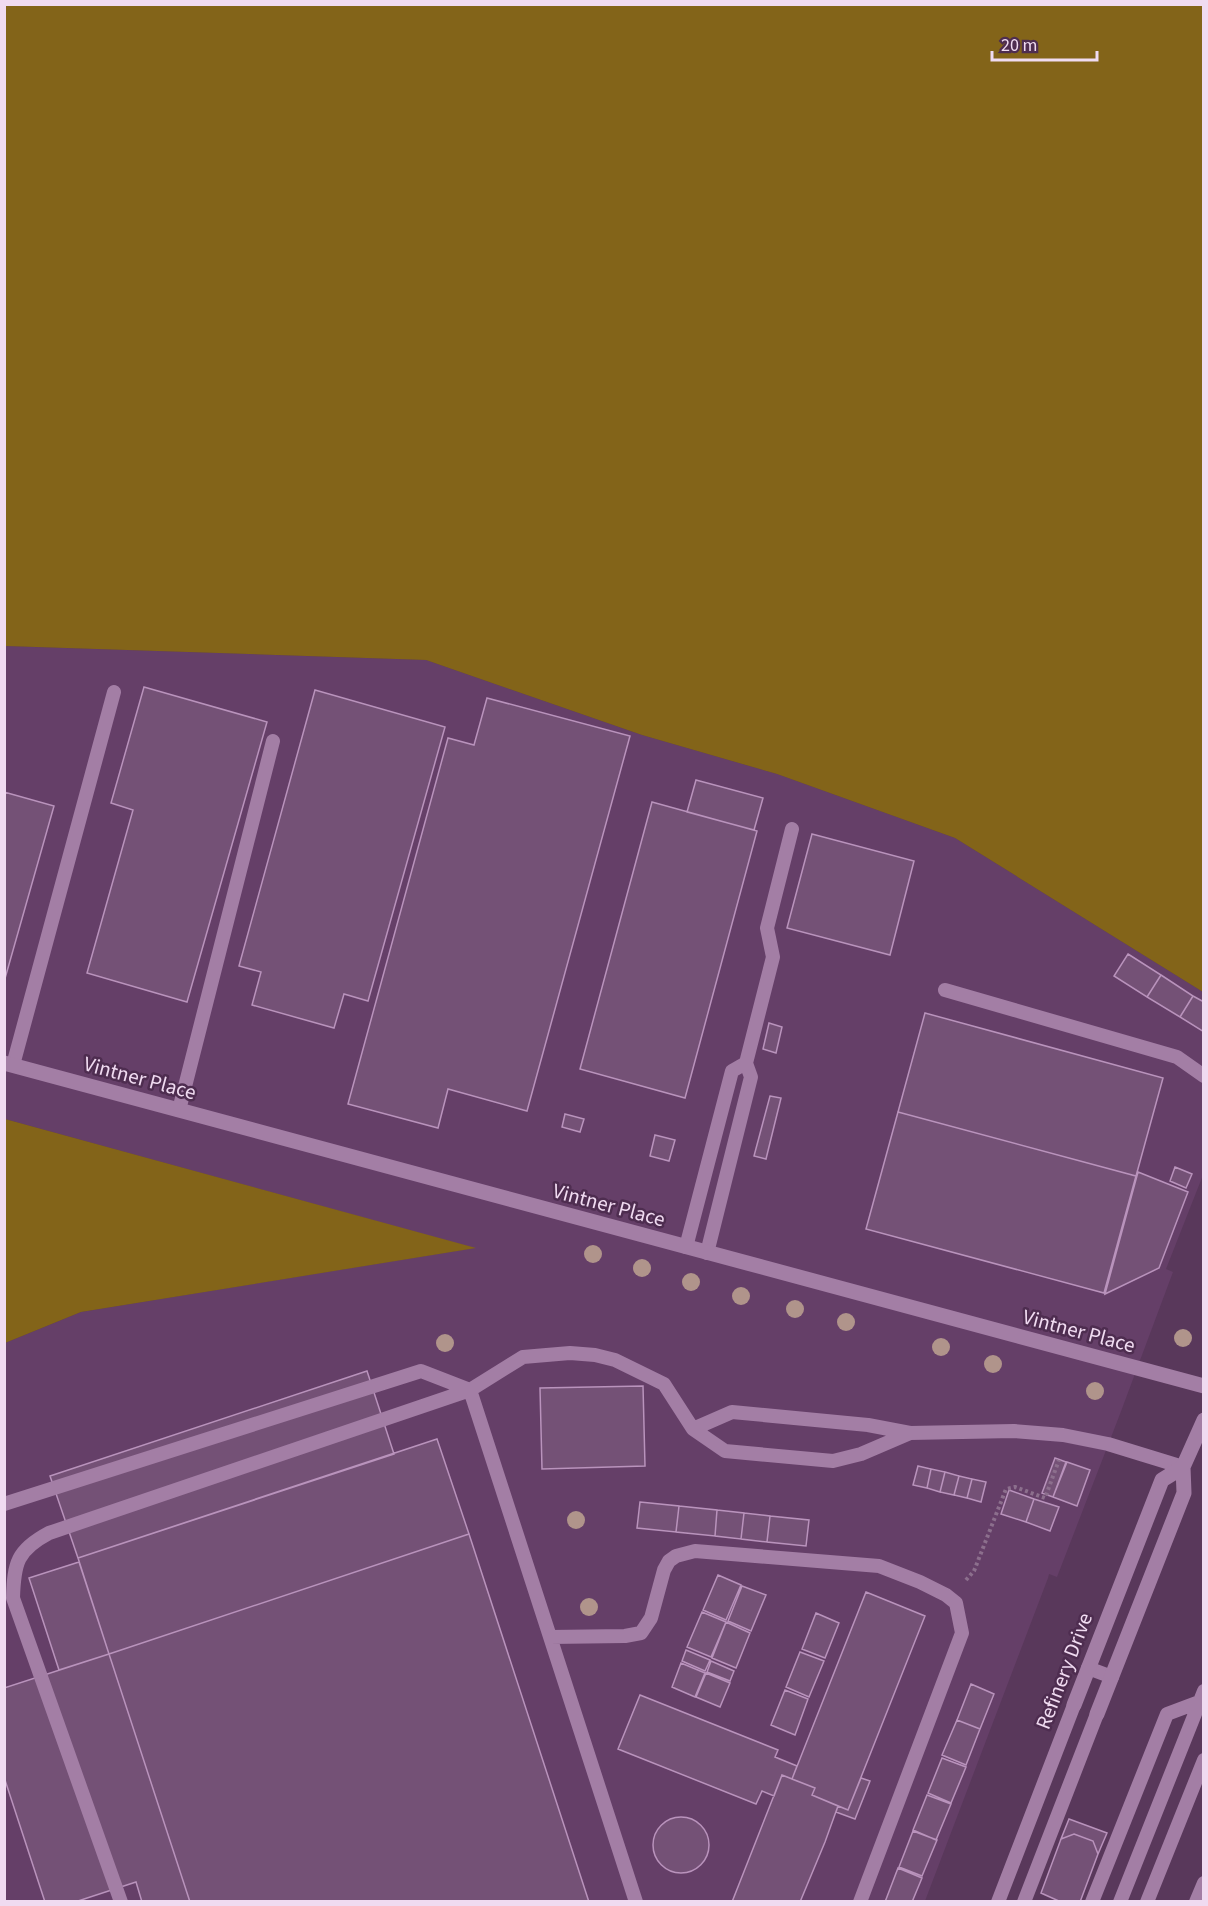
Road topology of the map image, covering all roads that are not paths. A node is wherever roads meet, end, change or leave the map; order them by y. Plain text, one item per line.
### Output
1 (114, 692) dead end
2 (273, 741) dead end
3 (792, 829) dead end
4 (945, 990) dead end
5 (746, 1063) junction
6 (9, 1064) edge
7 (1203, 1076) edge
8 (179, 1110) junction
9 (686, 1247) junction
10 (707, 1253) junction
11 (1203, 1386) edge
12 (470, 1390) junction
13 (1203, 1420) edge
14 (693, 1429) junction
15 (910, 1433) junction
16 (1183, 1467) junction
17 (4, 1504) edge
18 (11, 1562) edge
19 (550, 1637) junction
20 (1088, 1668) junction
21 (1112, 1677) junction
22 (1202, 1701) edge
23 (1074, 1705) joint
24 (1097, 1714) joint
25 (1203, 1760) edge
26 (1203, 1883) edge
27 (121, 1902) edge
28 (636, 1902) edge
29 (860, 1902) edge
30 (998, 1902) edge
31 (1024, 1902) edge
32 (1092, 1902) edge
33 (1120, 1902) edge
34 (1147, 1902) edge
35 (1196, 1902) edge

1 - 6 lane
2 - 8 lane
3 - 5 lane
4 - 7 lane
5 - 9 lane
5 - 10 lane
6 - 8 street, Vintner Place
8 - 9 street, Vintner Place
9 - 10 street, Vintner Place
10 - 11 street, Vintner Place
12 - 14 lane
12 - 17 lane
12 - 18 lane
12 - 19 lane
13 - 16 street, Refinery Drive
14 - 15 lane
14 - 15 lane
15 - 16 lane
16 - 20 street, Refinery Drive
16 - 21 street, Refinery Drive
18 - 27 lane
19 - 28 lane
19 - 29 lane
20 - 21 lane
20 - 23 street, Refinery Drive
21 - 24 street, Refinery Drive
22 - 32 lane
22 - 33 lane
23 - 30 lane, Refinery Drive
24 - 31 lane, Refinery Drive
25 - 34 lane
26 - 35 lane

